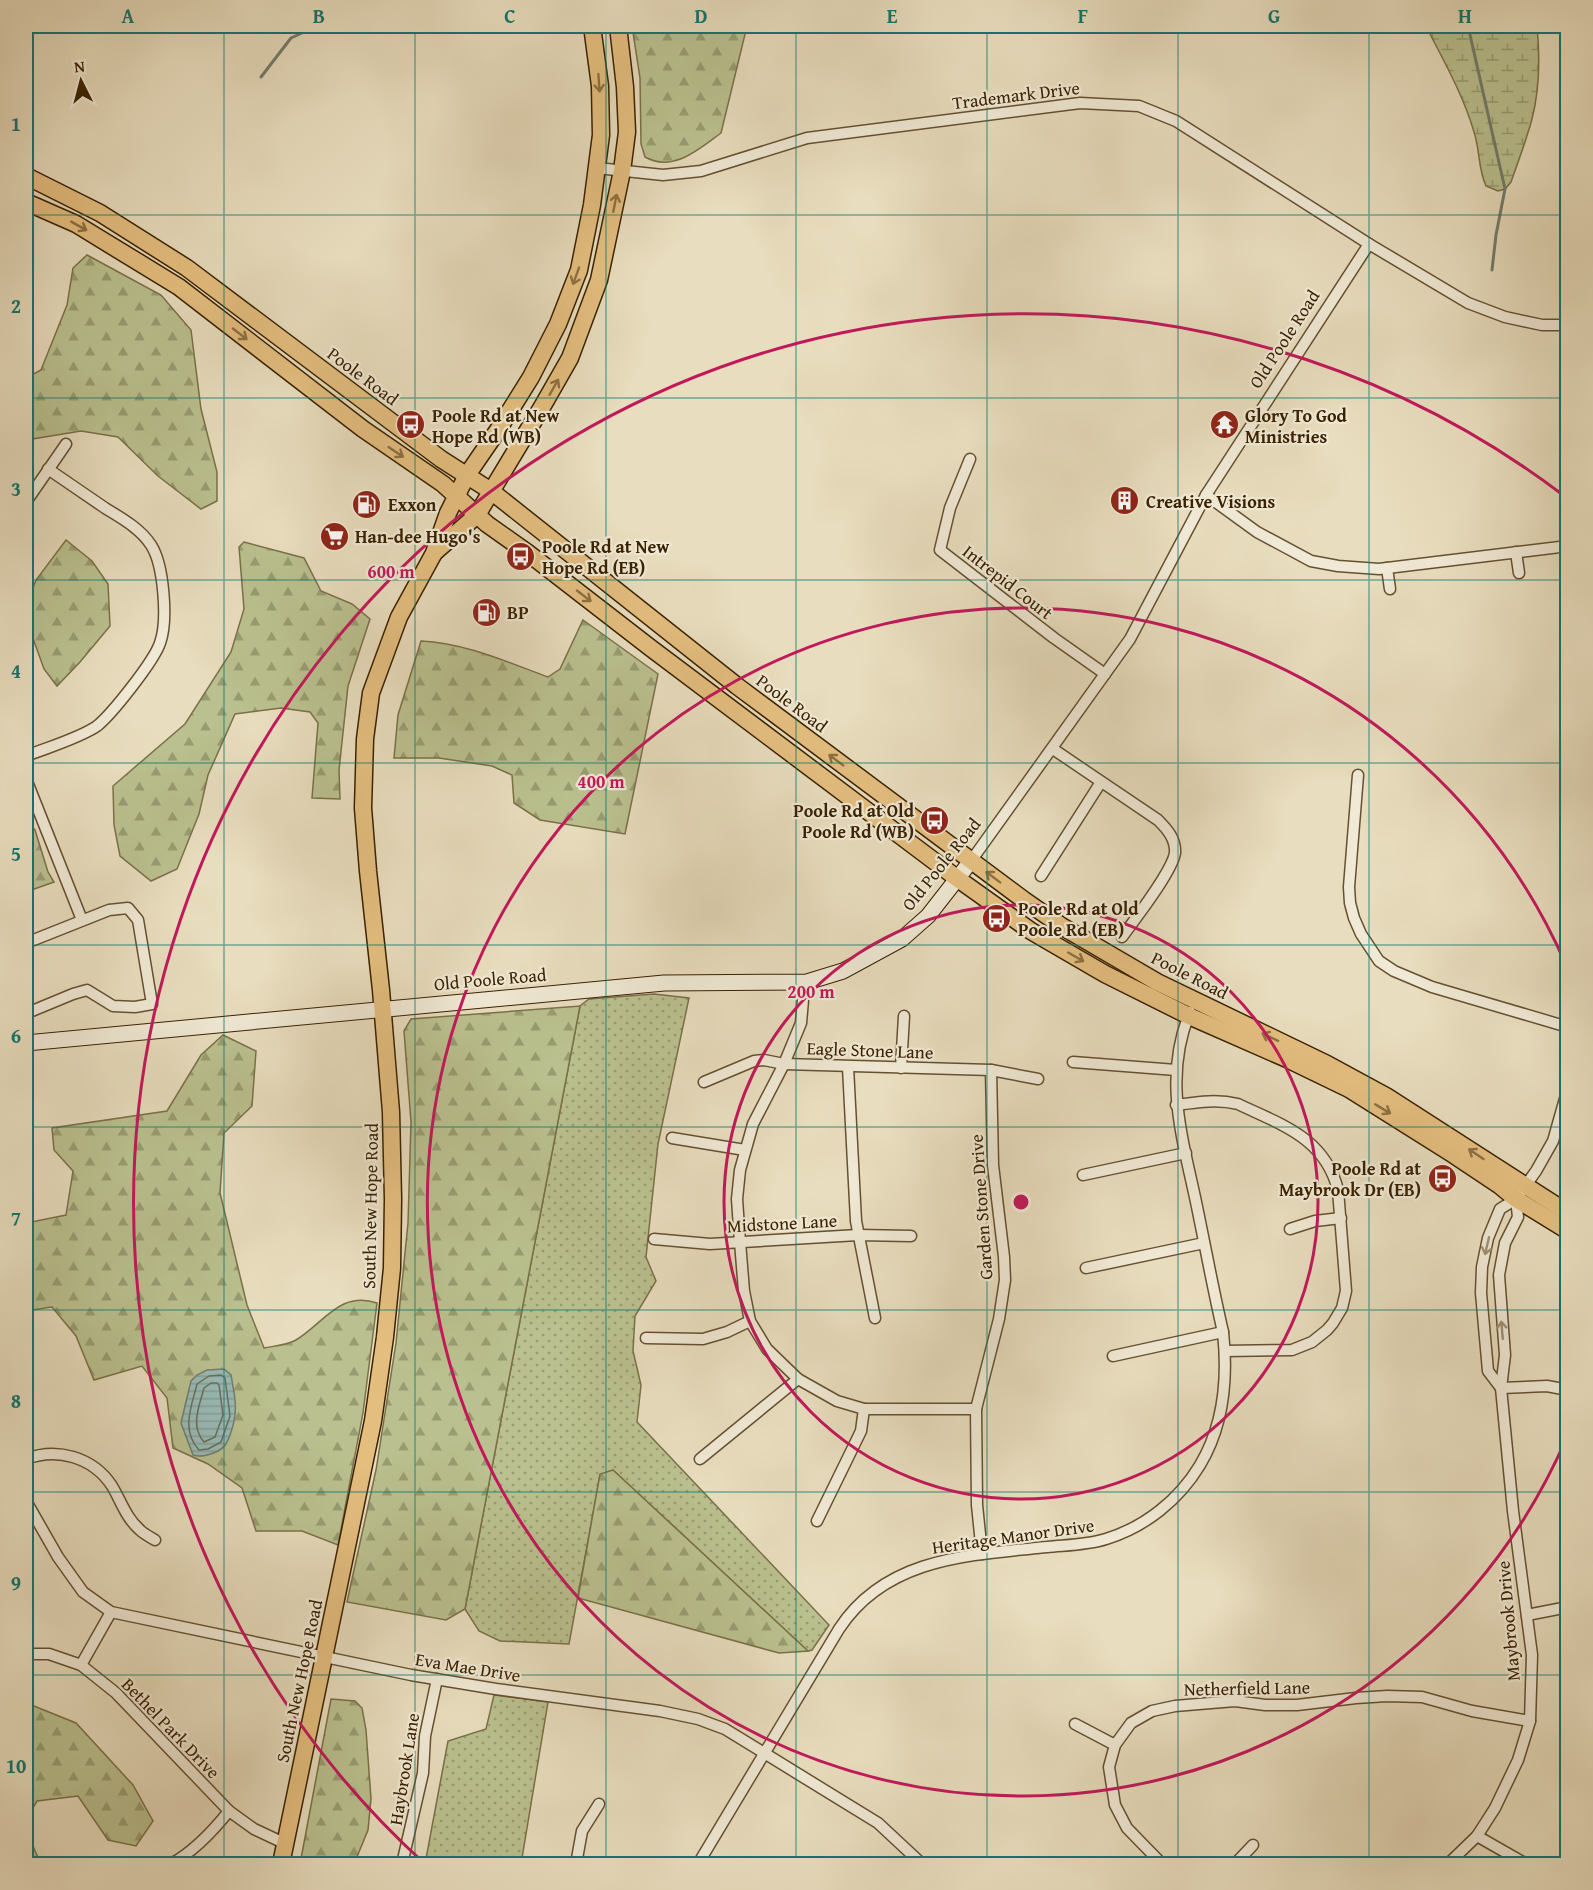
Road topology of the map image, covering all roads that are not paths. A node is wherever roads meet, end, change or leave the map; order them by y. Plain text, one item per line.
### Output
1 (592, 26) edge
2 (618, 26) edge
3 (597, 168) junction
4 (622, 171) junction
5 (26, 176) edge
6 (26, 202) edge
7 (1369, 244) junction
8 (188, 268) junction
9 (179, 287) junction
10 (1568, 325) edge
11 (66, 444) dead end
12 (970, 459) dead end
13 (48, 469) junction
14 (467, 475) junction
15 (491, 491) junction
16 (1206, 495) junction
17 (456, 497) junction
18 (26, 502) edge
19 (477, 515) junction
20 (1568, 546) edge
21 (1516, 552) junction
22 (434, 553) junction
23 (1387, 568) junction
24 (1519, 573) dead end
25 (1390, 589) dead end
26 (1105, 674) junction
27 (1053, 749) junction
28 (26, 756) edge
29 (1358, 775) dead end
30 (26, 779) edge
31 (1101, 782) junction
32 (971, 861) junction
33 (1041, 876) dead end
34 (958, 879) junction
35 (82, 920) junction
36 (1122, 937) dead end
37 (26, 943) edge
38 (802, 982) junction
39 (383, 1008) junction
40 (1192, 1008) junction
41 (26, 1011) edge
42 (904, 1016) dead end
43 (1568, 1027) edge
44 (26, 1043) edge
45 (1073, 1062) dead end
46 (784, 1064) junction
47 (848, 1066) junction
48 (901, 1068) junction
49 (991, 1070) junction
50 (1176, 1070) junction
51 (1038, 1079) dead end
52 (704, 1082) dead end
53 (1568, 1089) edge
54 (1176, 1105) junction
55 (672, 1138) dead end
56 (745, 1150) junction
57 (1186, 1153) junction
58 (1083, 1175) dead end
59 (1521, 1192) junction
60 (1568, 1213) edge
61 (1341, 1218) junction
62 (1290, 1229) dead end
63 (1568, 1231) edge
64 (858, 1235) junction
65 (911, 1236) dead end
66 (654, 1239) dead end
67 (740, 1242) junction
68 (1204, 1243) junction
69 (1086, 1268) dead end
70 (875, 1318) dead end
71 (750, 1321) junction
72 (1223, 1332) junction
73 (646, 1338) dead end
74 (1225, 1351) junction
75 (1113, 1356) dead end
76 (798, 1379) junction
77 (1501, 1388) junction
78 (1568, 1390) edge
79 (864, 1409) junction
80 (976, 1409) junction
81 (26, 1459) edge
82 (700, 1460) dead end
83 (26, 1501) edge
84 (817, 1521) dead end
85 (155, 1540) dead end
86 (982, 1554) junction
87 (1568, 1607) edge
88 (111, 1611) junction
89 (1527, 1615) junction
90 (26, 1653) edge
91 (324, 1656) junction
92 (81, 1665) junction
93 (437, 1679) junction
94 (1530, 1721) junction
95 (1076, 1724) dead end
96 (1115, 1744) junction
97 (765, 1752) junction
98 (599, 1803) dead end
99 (229, 1811) junction
100 (1477, 1836) junction
101 (286, 1844) junction
102 (1253, 1845) dead end
103 (171, 1864) edge
104 (281, 1864) edge
105 (402, 1864) edge
106 (576, 1864) edge
107 (699, 1864) edge
108 (922, 1864) edge
109 (1162, 1864) edge
110 (1235, 1864) edge
111 (1448, 1864) edge
112 (1526, 1864) edge

1 -> 3 main road, South New Hope Road
2 - 4 main road, South New Hope Road
3 - 4 street, Trademark Drive
3 -> 14 main road, South New Hope Road
4 - 7 street, Trademark Drive
15 -> 4 main road, South New Hope Road
5 - 8 main road, Poole Road
6 -> 9 main road, Poole Road
7 - 10 street, Trademark Drive
7 - 16 street, Old Poole Road
8 - 9 main road
8 - 14 main road, Poole Road
9 -> 17 main road, Poole Road
11 - 13 street
12 - 26 street, Intrepid Court
13 - 18 street
13 - 28 street
14 - 15 main road, Poole Road
14 - 17 main road, South New Hope Road
15 - 19 main road, South New Hope Road
32 -> 15 main road, Poole Road
16 - 23 street
16 - 26 street, Old Poole Road
17 - 19 main road, Poole Road
17 - 22 main road, South New Hope Road
19 - 22 main road, South New Hope Road
19 -> 34 main road, Poole Road
20 - 21 street
21 - 23 street
21 - 24 street
22 - 39 main road, South New Hope Road
23 - 25 street
26 - 27 street, Old Poole Road
27 - 31 street
27 - 32 street, Old Poole Road
29 - 43 street
30 - 35 street
31 - 33 street
31 - 36 street
32 - 34 street, Old Poole Road
40 -> 32 main road, Poole Road
34 - 38 street, Old Poole Road
34 -> 40 main road, Poole Road
35 - 37 street
35 - 41 street
38 - 39 street, Old Poole Road
38 - 46 street
39 - 44 street, Old Poole Road
39 - 91 main road, South New Hope Road
40 - 50 street, Heritage Manor Drive
40 - 59 main road, Poole Road
42 - 48 street
45 - 50 street
46 - 47 street, Eagle Stone Lane
46 - 52 street, Eagle Stone Lane
46 - 56 street
47 - 48 street, Eagle Stone Lane
47 - 64 street
48 - 49 street, Eagle Stone Lane
49 - 51 street, Eagle Stone Lane
49 - 80 street, Garden Stone Drive
50 - 54 street, Heritage Manor Drive
53 - 59 street
54 - 57 street, Heritage Manor Drive
54 - 61 street
55 - 56 street
56 - 67 street
57 - 58 street
57 - 68 street, Heritage Manor Drive
59 - 60 main road, Poole Road
59 - 63 main road, Poole Road
77 -> 59 street, Maybrook Drive
59 -> 77 street, Maybrook Drive
61 - 62 street
61 - 74 street
64 - 65 street, Midstone Lane
64 - 67 street, Midstone Lane
64 - 70 street
66 - 67 street, Midstone Lane
67 - 71 street
68 - 69 street
68 - 72 street, Heritage Manor Drive
71 - 73 street
71 - 76 street
72 - 74 street, Heritage Manor Drive
72 - 75 street
74 - 86 street, Heritage Manor Drive
76 - 79 street
76 - 82 street
77 - 78 street
77 - 89 street, Maybrook Drive
79 - 80 street
79 - 84 street
80 - 86 street, Garden Stone Drive
81 - 85 street
83 - 88 street, Eva Mae Drive
86 - 97 street, Heritage Manor Drive
87 - 89 street
88 - 91 street, Eva Mae Drive
88 - 92 street
89 - 94 street, Maybrook Drive
90 - 92 street, Bethel Park Drive
91 - 93 street, Eva Mae Drive
91 - 101 main road, South New Hope Road
92 - 99 street, Bethel Park Drive
93 - 97 street, Eva Mae Drive
93 - 105 street, Haybrook Lane
94 - 96 street, Netherfield Lane
94 - 100 street, Maybrook Drive
95 - 96 street
96 - 109 street
97 - 107 street, Heritage Manor Drive
97 - 108 street, Eva Mae Drive
98 - 106 street
99 - 101 street, Bethel Park Drive
99 - 103 street
100 - 111 street, Maybrook Drive
100 - 112 street
101 - 104 main road, South New Hope Road
102 - 110 street

